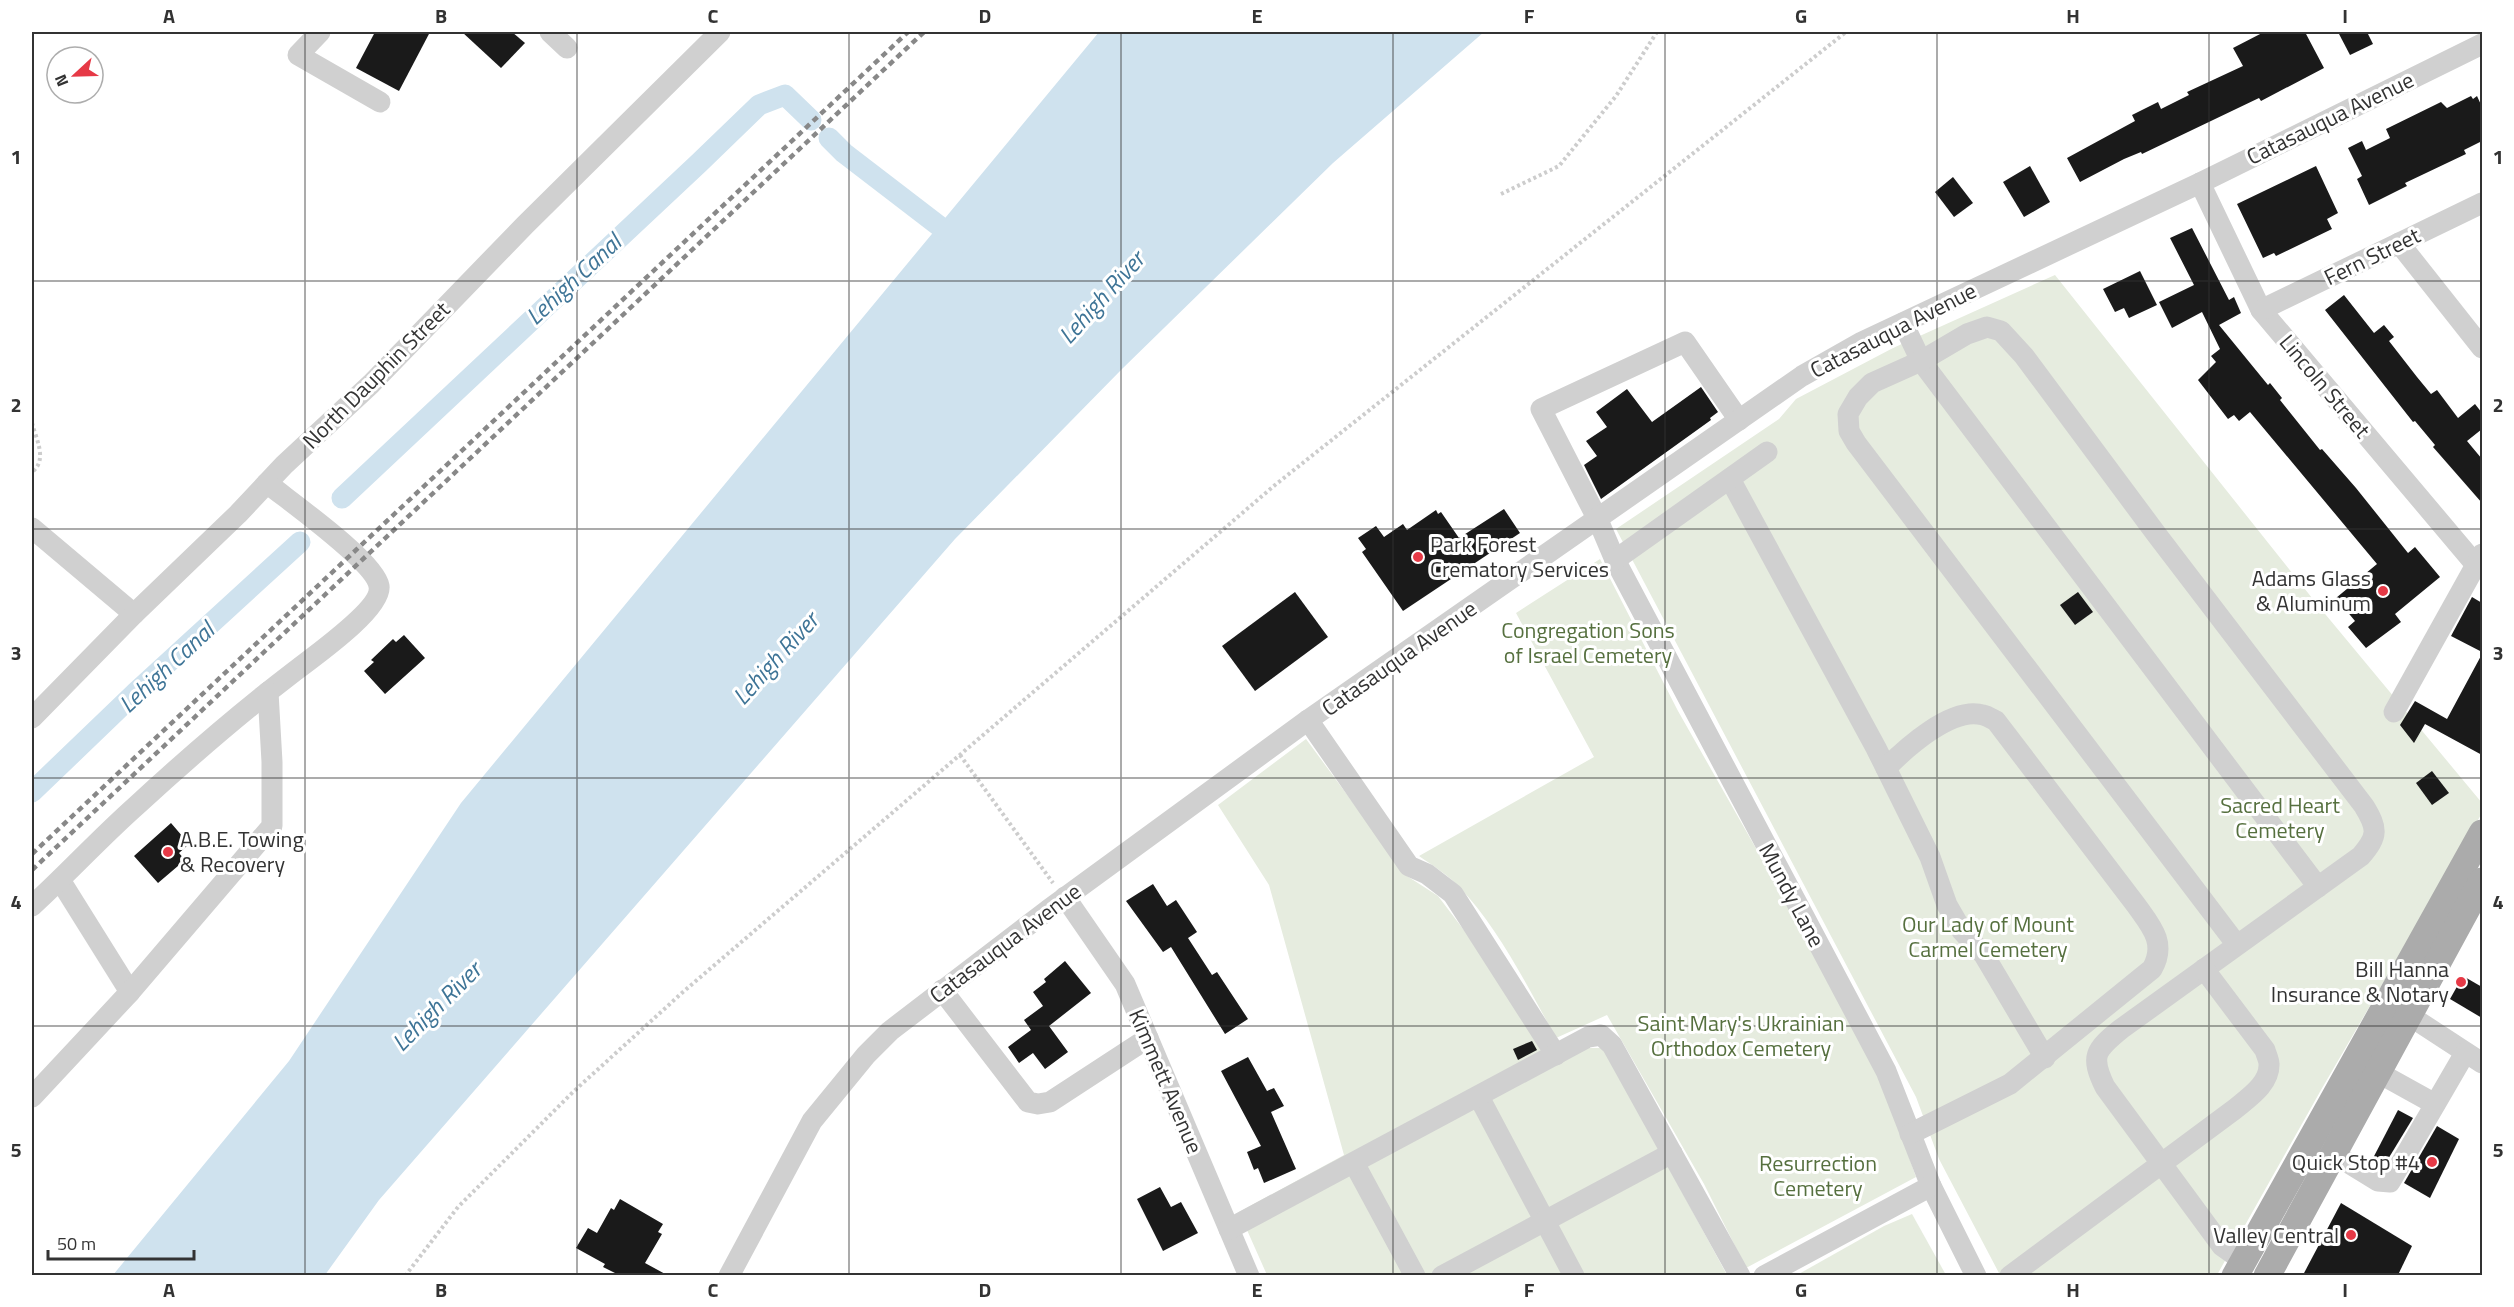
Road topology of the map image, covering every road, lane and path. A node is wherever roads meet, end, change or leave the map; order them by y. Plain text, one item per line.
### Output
1 (320, 32) edge
2 (550, 32) edge
3 (720, 32) edge
4 (1657, 32) edge
5 (1846, 32) edge
6 (567, 48) dead end
7 (2480, 51) edge
8 (380, 102) dead end
9 (2200, 183) junction
10 (1501, 194) dead end
11 (2482, 204) edge
12 (2399, 243) junction
13 (2261, 310) junction
14 (1903, 323) junction
15 (2482, 348) edge
16 (1921, 362) junction
17 (1739, 420) junction
18 (32, 423) edge
19 (1767, 452) dead end
20 (32, 472) edge
21 (1730, 479) junction
22 (267, 483) junction
23 (1598, 520) junction
24 (32, 528) edge
25 (1615, 560) junction
26 (2480, 562) edge
27 (134, 614) junction
28 (268, 692) junction
29 (2394, 712) dead end
30 (32, 718) edge
31 (1308, 720) junction
32 (960, 754) junction
33 (1886, 768) junction
34 (2482, 833) edge
35 (60, 880) junction
36 (2482, 881) edge
37 (2318, 887) junction
38 (1065, 897) junction
39 (32, 906) edge
40 (2237, 945) junction
41 (2204, 969) junction
42 (942, 990) junction
43 (130, 992) junction
44 (2410, 1016) junction
45 (1148, 1038) junction
46 (1556, 1055) junction
47 (2045, 1058) junction
48 (2474, 1058) edge
49 (2379, 1073) junction
50 (32, 1097) edge
51 (1479, 1097) junction
52 (2435, 1104) junction
53 (1910, 1134) junction
54 (1672, 1153) junction
55 (2334, 1155) junction
56 (1354, 1163) junction
57 (2161, 1164) junction
58 (1931, 1186) junction
59 (1545, 1221) junction
60 (1229, 1229) junction
61 (2239, 1268) edge
62 (405, 1275) edge
63 (729, 1275) edge
64 (1249, 1275) edge
65 (1415, 1275) edge
66 (1442, 1275) edge
67 (1574, 1275) edge
68 (1740, 1275) edge
69 (1764, 1275) edge
70 (1976, 1275) edge
71 (2010, 1275) edge
72 (2267, 1275) edge

1 - 8 street
2 - 6 street
3 - 22 street, North Dauphin Street
4 - 10 path
5 - 32 path
7 - 9 street, Catasauqua Avenue
9 - 13 street, Lincoln Street
9 - 14 street, Catasauqua Avenue
11 - 12 street, Fern Street
12 - 13 street, Fern Street
12 - 15 street
13 - 26 street, Lincoln Street
14 - 16 street
14 - 17 street, Catasauqua Avenue
16 - 37 street
16 - 37 street
16 - 40 street
17 - 23 street, Catasauqua Avenue
17 - 23 street, Mundy Lane
18 - 20 path
19 - 21 street
21 - 25 street
21 - 33 street
22 - 27 street, North Dauphin Street
22 - 28 street
23 - 25 street, Mundy Lane
23 - 31 street, Catasauqua Avenue
24 - 27 street
25 - 53 street, Mundy Lane
26 - 29 street
27 - 30 street, North Dauphin Street
28 - 35 street
28 - 43 street
31 - 38 street, Catasauqua Avenue
31 - 46 street
32 - 38 path
32 - 62 path
33 - 47 street
33 - 47 street
34 - 61 main road
35 - 39 street
35 - 43 street
36 - 44 main road
37 - 40 street
38 - 42 street, Catasauqua Avenue
38 - 45 street, Kimmett Avenue
40 - 41 street
41 - 57 street
41 - 57 street
42 - 45 street
42 - 63 street, Catasauqua Avenue
43 - 50 street
44 - 48 street
44 - 49 main road
45 - 60 street, Kimmett Avenue
46 - 51 street
46 - 54 street
47 - 53 street
48 - 52 street
49 - 52 street
49 - 55 main road
51 - 56 street
51 - 59 street
52 - 55 street
53 - 58 street, Mundy Lane
54 - 59 street
54 - 68 street
55 - 72 main road
56 - 60 street
56 - 65 street
57 - 61 street
57 - 71 street
58 - 69 street
58 - 70 street, Mundy Lane
59 - 66 street
59 - 67 street
60 - 64 street, Kimmett Avenue

